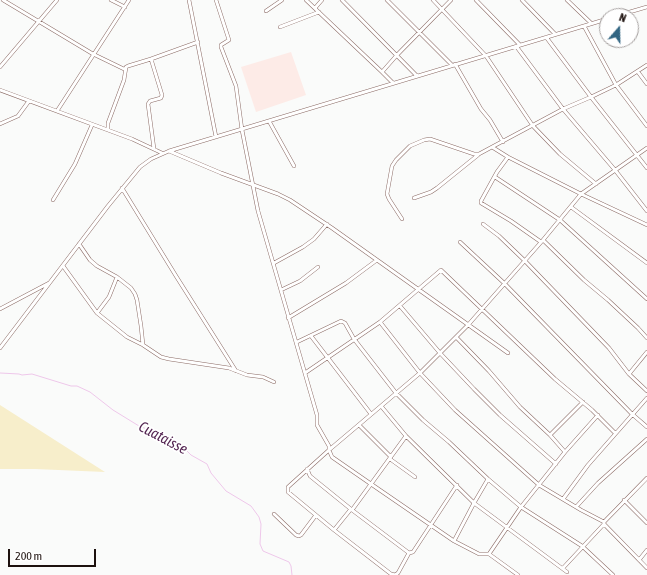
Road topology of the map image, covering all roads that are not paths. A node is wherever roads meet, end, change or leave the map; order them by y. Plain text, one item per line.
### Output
1 (3, 0) edge
2 (57, 0) edge
3 (111, 0) edge
4 (130, 0) edge
5 (189, 0) edge
6 (216, 0) edge
7 (282, 0) edge
8 (306, 0) edge
9 (322, 0) edge
10 (342, 0) edge
11 (387, 0) edge
12 (433, 0) edge
13 (451, 0) edge
14 (476, 0) edge
15 (522, 0) edge
16 (567, 0) edge
17 (125, 6) junction
18 (315, 8) junction
19 (442, 10) junction
20 (266, 11) dead end
21 (319, 12) junction
22 (599, 21) edge
23 (39, 22) junction
24 (591, 23) junction
25 (584, 26) junction
26 (280, 27) dead end
27 (419, 32) junction
28 (555, 34) junction
29 (546, 37) junction
30 (198, 42) junction
31 (518, 45) junction
32 (93, 54) junction
33 (397, 55) junction
34 (486, 56) junction
35 (151, 60) junction
36 (454, 65) junction
37 (647, 65) edge
38 (0, 66) edge
39 (126, 70) junction
40 (382, 72) junction
41 (638, 72) junction
42 (417, 76) junction
43 (393, 83) junction
44 (647, 84) edge
45 (616, 85) junction
46 (0, 90) edge
47 (591, 97) junction
48 (29, 101) junction
49 (563, 109) junction
50 (57, 111) junction
51 (269, 121) junction
52 (0, 124) edge
53 (92, 125) junction
54 (533, 126) junction
55 (647, 126) edge
56 (108, 130) junction
57 (242, 130) junction
58 (216, 137) junction
59 (503, 142) junction
60 (492, 147) junction
61 (647, 148) edge
62 (154, 149) junction
63 (169, 151) junction
64 (162, 153) junction
65 (480, 154) junction
66 (636, 155) junction
67 (508, 157) junction
68 (294, 166) dead end
69 (647, 168) edge
70 (616, 170) junction
71 (495, 177) junction
72 (596, 184) junction
73 (253, 185) junction
74 (122, 188) junction
75 (581, 194) junction
76 (414, 198) dead end
77 (53, 200) dead end
78 (571, 207) junction
79 (647, 211) edge
80 (402, 219) dead end
81 (560, 220) junction
82 (327, 224) junction
83 (483, 224) dead end
84 (647, 225) edge
85 (542, 241) junction
86 (460, 242) dead end
87 (79, 244) junction
88 (376, 260) junction
89 (525, 261) junction
90 (274, 263) junction
91 (647, 263) edge
92 (63, 266) junction
93 (318, 267) dead end
94 (118, 277) junction
95 (50, 282) junction
96 (504, 283) junction
97 (281, 290) junction
98 (420, 290) junction
99 (647, 299) edge
100 (400, 306) junction
101 (0, 309) edge
102 (482, 309) junction
103 (97, 313) junction
104 (288, 318) junction
105 (380, 322) junction
106 (468, 325) junction
107 (311, 336) junction
108 (456, 337) junction
109 (647, 338) edge
110 (354, 339) junction
111 (297, 342) junction
112 (143, 346) junction
113 (0, 348) edge
114 (647, 352) edge
115 (440, 353) junction
116 (508, 353) dead end
117 (328, 357) junction
118 (236, 370) junction
119 (305, 373) junction
120 (420, 373) junction
121 (629, 374) junction
122 (274, 382) dead end
123 (647, 391) edge
124 (396, 393) junction
125 (647, 398) edge
126 (583, 402) junction
127 (380, 406) junction
128 (371, 414) junction
129 (632, 414) junction
130 (598, 415) junction
131 (359, 425) junction
132 (647, 427) edge
133 (615, 433) junction
134 (550, 435) junction
135 (406, 436) junction
136 (647, 439) edge
137 (329, 450) junction
138 (565, 452) junction
139 (390, 458) junction
140 (556, 464) junction
141 (307, 469) junction
142 (415, 477) dead end
143 (647, 478) edge
144 (488, 480) junction
145 (370, 484) junction
146 (457, 485) junction
147 (540, 485) junction
148 (563, 499) junction
149 (624, 500) junction
150 (474, 503) junction
151 (576, 507) junction
152 (521, 508) junction
153 (352, 510) junction
154 (274, 514) dead end
155 (316, 515) junction
156 (604, 523) junction
157 (647, 523) edge
158 (431, 527) junction
159 (508, 528) junction
160 (334, 530) junction
161 (454, 541) junction
162 (582, 546) junction
163 (647, 550) edge
164 (409, 553) junction
165 (489, 554) junction
166 (639, 560) junction
167 (563, 568) junction
168 (647, 568) edge
169 (568, 572) dead end
170 (518, 575) edge
171 (613, 575) edge

1 - 23 street
2 - 23 street
3 - 17 street
4 - 17 street
5 - 30 street
6 - 57 street
7 - 20 street
8 - 18 street
9 - 18 street
10 - 33 street
11 - 27 street
12 - 19 street
13 - 19 street
14 - 31 street
15 - 28 street
16 - 24 street
17 - 32 street
18 - 21 street
19 - 27 street
19 - 34 street
21 - 26 street
21 - 40 street
22 - 24 street
23 - 32 street
23 - 38 street
24 - 25 street
25 - 28 street
25 - 45 street
27 - 33 street
27 - 36 street
28 - 29 street
29 - 31 street
29 - 47 street
30 - 35 street
30 - 58 street
31 - 34 street
31 - 49 street
32 - 39 street
32 - 50 street
33 - 40 street
33 - 42 street
34 - 36 street
34 - 54 street
35 - 39 street
35 - 62 street
36 - 42 street
36 - 59 street
37 - 41 street
39 - 56 street
40 - 43 street
41 - 44 street
41 - 45 street
42 - 43 street
43 - 51 street
45 - 47 street
45 - 55 street
46 - 48 street
47 - 49 street
47 - 66 street
48 - 50 street
48 - 52 street
49 - 54 street
49 - 70 street
50 - 53 street
51 - 57 street
51 - 68 street
53 - 56 street
53 - 77 street
54 - 59 street
54 - 72 street
56 - 62 street
57 - 58 street
57 - 73 street
58 - 63 street
59 - 60 street
60 - 65 street
60 - 67 street
61 - 66 street
62 - 64 street
63 - 64 street
63 - 73 street
64 - 74 street
65 - 76 street
65 - 80 street
66 - 69 street
66 - 70 street
67 - 71 street
67 - 75 street
70 - 72 street
70 - 79 street
71 - 81 street
71 - 85 street
72 - 75 street
73 - 82 street
73 - 90 street
74 - 87 street
74 - 118 street
75 - 78 street
75 - 84 street
78 - 81 street
78 - 91 street
81 - 85 street
81 - 99 street
82 - 88 street
82 - 90 street
83 - 89 street
85 - 89 street
85 - 109 street
86 - 96 street
87 - 92 street
87 - 94 street
88 - 98 street
88 - 104 street
89 - 96 street
89 - 121 street
90 - 97 street
92 - 95 street
92 - 103 street
93 - 97 street
94 - 103 street
94 - 112 street
95 - 101 street
95 - 113 street
96 - 102 street
96 - 129 street
97 - 104 street
98 - 100 street
98 - 102 street
98 - 106 street
100 - 105 street
100 - 115 street
102 - 106 street
102 - 126 street
103 - 112 street
104 - 111 street
105 - 110 street
105 - 120 street
106 - 108 street
106 - 116 street
107 - 110 street
107 - 111 street
107 - 117 street
108 - 115 street
108 - 134 street
110 - 117 street
110 - 124 street
111 - 119 street
112 - 118 street
114 - 121 street
115 - 120 street
115 - 140 street
117 - 119 street
117 - 128 street
118 - 122 street
119 - 137 street
120 - 124 street
120 - 147 street
121 - 123 street
124 - 127 street
124 - 144 street
125 - 129 street
126 - 130 street
126 - 134 street
127 - 128 street
127 - 135 street
128 - 131 street
129 - 132 street
129 - 133 street
130 - 133 street
130 - 138 street
131 - 137 street
131 - 139 street
133 - 148 street
134 - 138 street
135 - 139 street
135 - 146 street
136 - 151 street
137 - 141 street
137 - 145 street
138 - 140 street
139 - 142 street
139 - 145 street
140 - 147 street
141 - 153 street
141 - 155 street
143 - 149 street
144 - 150 street
144 - 152 street
145 - 153 street
145 - 158 street
146 - 150 street
146 - 158 street
147 - 148 street
147 - 152 street
148 - 151 street
149 - 156 street
149 - 157 street
150 - 159 street
150 - 161 street
151 - 156 street
152 - 159 street
152 - 162 street
153 - 160 street
153 - 164 street
154 - 155 street
155 - 160 street
156 - 162 street
156 - 166 street
158 - 161 street
158 - 164 street
159 - 165 street
159 - 167 street
160 - 164 street
161 - 165 street
162 - 167 street
162 - 171 street
163 - 166 street
165 - 170 street
166 - 168 street
167 - 169 street

